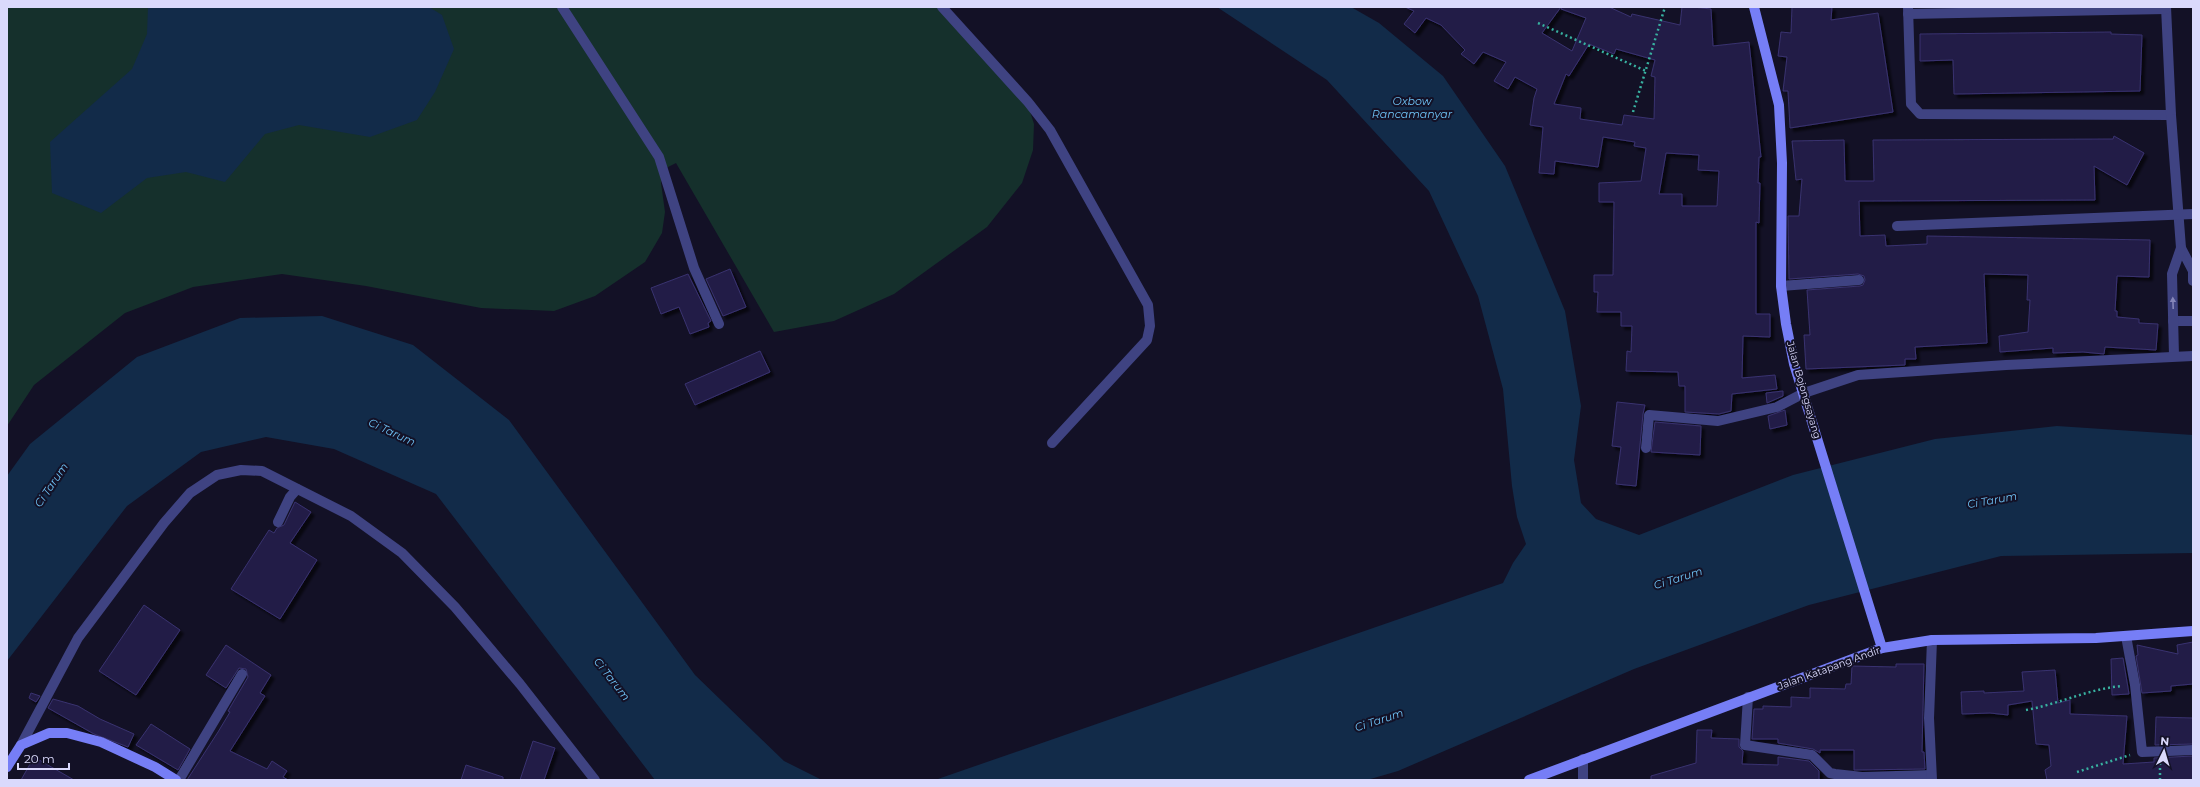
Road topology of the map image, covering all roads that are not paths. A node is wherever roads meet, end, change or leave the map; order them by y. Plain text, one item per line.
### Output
1 (562, 7) edge
2 (942, 7) edge
3 (1754, 7) edge
4 (2166, 8) edge
5 (1908, 11) edge
6 (2171, 115) junction
7 (2193, 214) edge
8 (2179, 215) junction
9 (1897, 226) dead end
10 (2181, 248) junction
11 (1859, 280) dead end
12 (2193, 281) edge
13 (1781, 286) junction
14 (2173, 321) junction
15 (2193, 321) edge
16 (719, 324) dead end
17 (2174, 356) junction
18 (2193, 356) edge
19 (1804, 393) junction
20 (1052, 443) dead end
21 (1646, 448) dead end
22 (298, 490) junction
23 (278, 522) dead end
24 (2193, 631) edge
25 (2126, 636) junction
26 (1932, 640) junction
27 (1882, 648) junction
28 (242, 674) dead end
29 (1748, 697) junction
30 (21, 745) junction
31 (2193, 750) edge
32 (1583, 759) junction
33 (7, 767) edge
34 (1931, 778) edge
35 (176, 780) edge
36 (179, 780) edge
37 (595, 780) edge
38 (1529, 780) edge
39 (1583, 780) edge

1 - 16 street
2 - 20 street
3 - 13 street, Jalan Bojongsayang
4 - 5 street
4 - 6 street
5 - 6 street
6 - 8 street
7 - 8 street
8 - 9 street
8 - 10 street
10 - 12 street
14 -> 10 street
11 - 13 street
13 - 19 street, Jalan Bojongsayang
14 - 15 street
14 - 17 street
17 - 18 street
17 - 19 street
19 - 21 street
19 - 27 street, Jalan Bojongsayang
22 - 23 street
22 - 30 street
22 - 37 street
24 - 25 street, Jalan Katapang Andir
25 - 26 street, Jalan Katapang Andir
25 - 31 street
26 - 27 street, Jalan Katapang Andir
26 - 34 street
27 - 29 street, Jalan Katapang Andir
28 - 36 street
29 - 32 street, Jalan Katapang Andir
29 - 34 street
30 - 33 street
30 - 35 street
32 - 38 street, Jalan Katapang Andir
32 - 39 street

